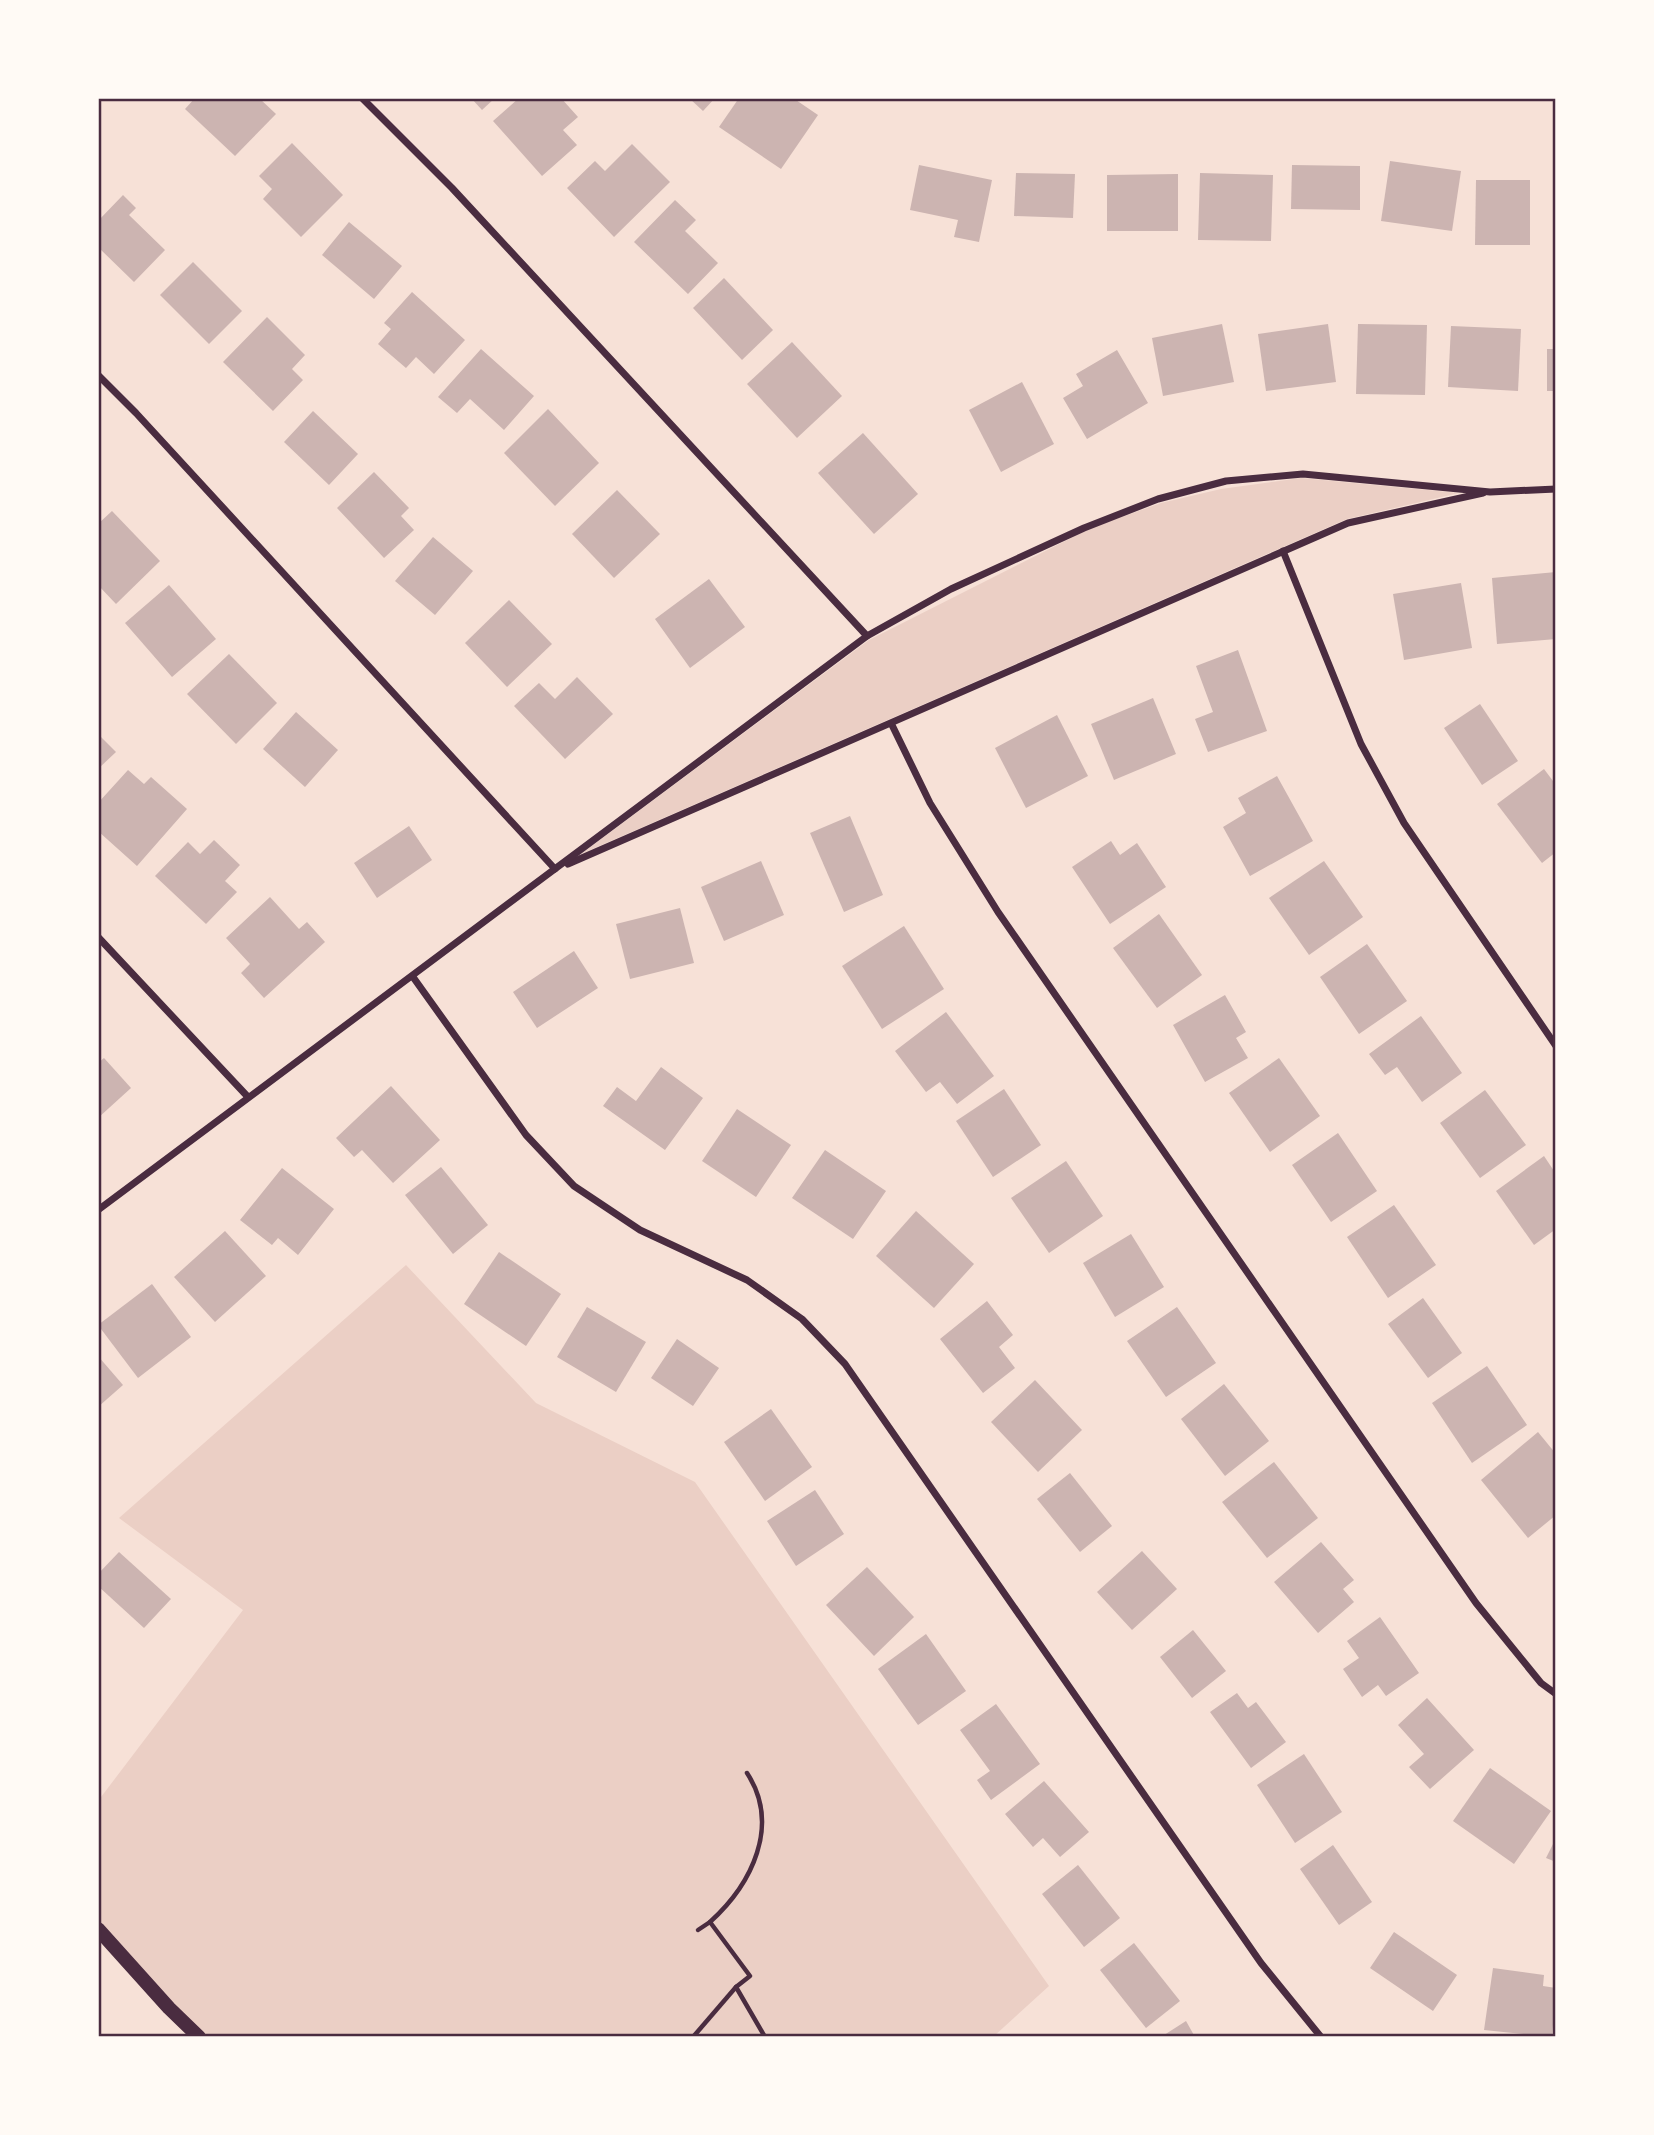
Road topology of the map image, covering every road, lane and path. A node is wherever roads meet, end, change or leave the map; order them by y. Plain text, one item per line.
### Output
1 (362, 98) edge
2 (98, 375) edge
3 (1556, 489) edge
4 (1490, 492) junction
5 (1283, 551) junction
6 (867, 635) junction
7 (891, 724) junction
8 (555, 869) junction
9 (98, 937) edge
10 (413, 976) junction
11 (1556, 1045) edge
12 (247, 1097) junction
13 (98, 1210) edge
14 (1556, 1694) edge
15 (747, 1773) dead end
16 (710, 1922) junction
17 (98, 1929) edge
18 (698, 1930) dead end
19 (736, 1987) junction
20 (199, 2037) edge
21 (694, 2037) edge
22 (765, 2037) edge
23 (1321, 2037) edge

1 - 6 street
2 - 8 street
3 - 4 street
4 - 5 street
4 - 6 street
5 - 7 street
5 - 11 street
6 - 8 street
7 - 8 street
7 - 14 street
8 - 10 street
9 - 12 street
10 - 12 street
10 - 23 street
12 - 13 street
15 - 16 path
16 - 18 path
16 - 19 path
17 - 20 main road
19 - 21 path
19 - 22 path

